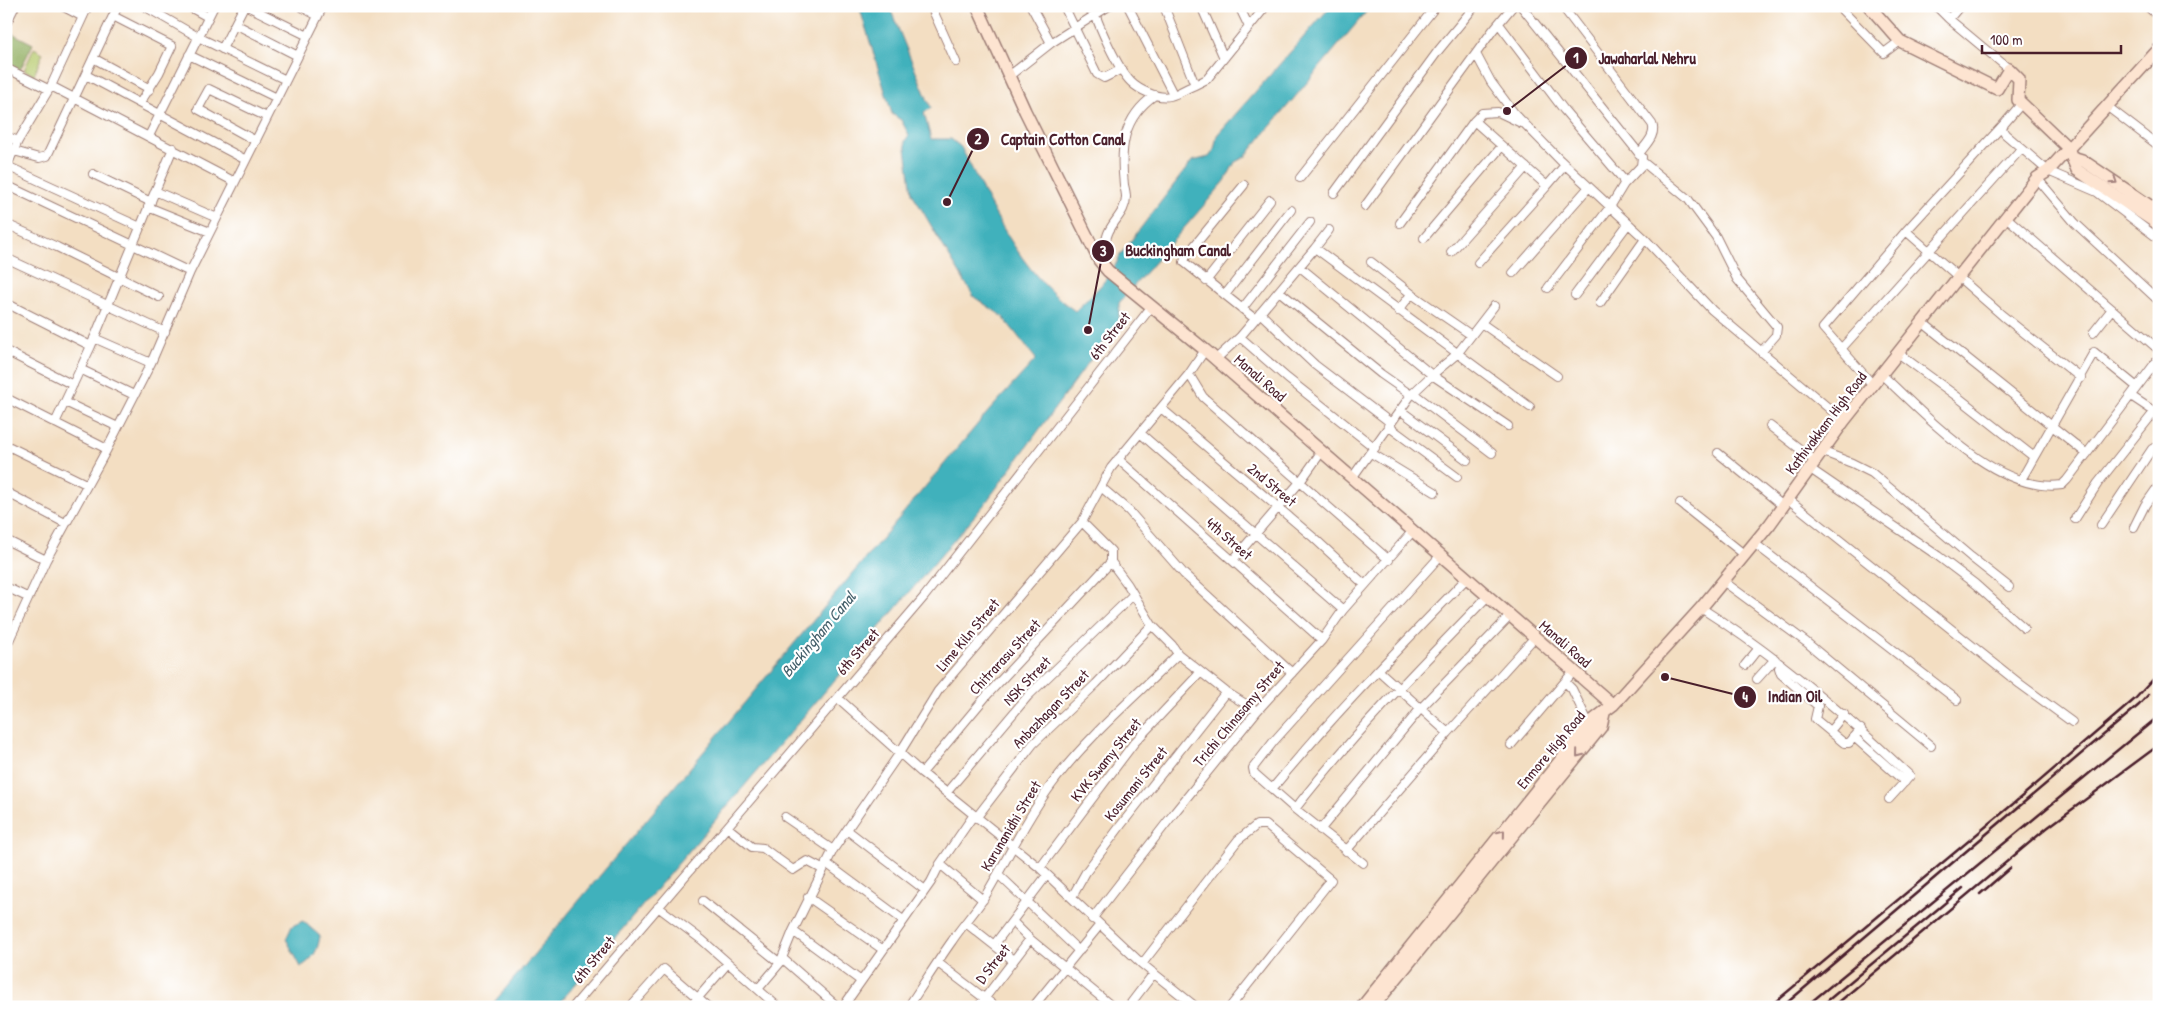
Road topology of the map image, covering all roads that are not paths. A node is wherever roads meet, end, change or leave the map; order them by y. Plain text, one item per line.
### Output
1 (15, 6) edge
2 (62, 6) edge
3 (88, 6) edge
4 (118, 6) edge
5 (144, 6) edge
6 (188, 6) edge
7 (214, 6) edge
8 (246, 6) edge
9 (300, 6) edge
10 (323, 6) edge
11 (931, 6) edge
12 (977, 6) edge
13 (1031, 6) edge
14 (1064, 6) edge
15 (1092, 6) edge
16 (1109, 6) edge
17 (1128, 6) edge
18 (1164, 6) edge
19 (1201, 6) edge
20 (1239, 6) edge
21 (1266, 6) edge
22 (1436, 6) edge
23 (1475, 6) edge
24 (1513, 6) edge
25 (1522, 6) edge
26 (1562, 6) edge
27 (1838, 6) edge
28 (1870, 6) edge
29 (1936, 6) edge
30 (1960, 6) edge
31 (2147, 6) edge
32 (1095, 15) junction
33 (113, 16) junction
34 (318, 16) junction
35 (83, 17) junction
36 (208, 17) junction
37 (2159, 17) edge
38 (1948, 19) junction
39 (6, 24) edge
40 (235, 24) junction
41 (1499, 24) junction
42 (1249, 27) junction
43 (1074, 29) junction
44 (308, 36) junction
45 (198, 37) junction
46 (1900, 41) junction
47 (1051, 43) junction
48 (222, 49) junction
49 (2159, 49) edge
50 (189, 54) junction
51 (1476, 54) junction
52 (298, 56) junction
53 (94, 58) junction
54 (1224, 58) junction
55 (956, 62) dead end
56 (6, 68) edge
57 (1122, 69) junction
58 (2009, 69) junction
59 (86, 75) junction
60 (1009, 76) junction
61 (286, 80) junction
62 (1194, 85) junction
63 (49, 88) junction
64 (150, 89) junction
65 (1173, 94) junction
66 (1155, 95) junction
67 (278, 98) junction
68 (74, 99) junction
69 (2022, 102) junction
70 (140, 103) junction
71 (2108, 107) junction
72 (160, 114) junction
73 (268, 117) junction
74 (1474, 121) junction
75 (2004, 124) junction
76 (1527, 126) junction
77 (6, 136) edge
78 (149, 136) junction
79 (18, 141) junction
80 (256, 141) junction
81 (1502, 146) junction
82 (2159, 146) edge
83 (173, 148) junction
84 (2021, 149) junction
85 (14, 151) junction
86 (2070, 153) junction
87 (1639, 154) junction
88 (246, 160) junction
89 (1643, 162) junction
90 (7, 164) edge
91 (1565, 165) junction
92 (1526, 167) junction
93 (2048, 171) junction
94 (93, 174) dead end
95 (1300, 178) dead end
96 (2037, 178) junction
97 (235, 182) junction
98 (1624, 184) junction
99 (6, 185) edge
100 (1244, 185) dead end
101 (1547, 186) junction
102 (1589, 187) junction
103 (155, 191) junction
104 (1334, 193) dead end
105 (1270, 200) dead end
106 (149, 205) junction
107 (1365, 206) dead end
108 (1610, 207) junction
109 (1291, 210) dead end
110 (2159, 212) edge
111 (2006, 217) junction
112 (217, 218) junction
113 (1310, 222) dead end
114 (1400, 223) dead end
115 (6, 224) edge
116 (1628, 224) junction
117 (2159, 225) edge
118 (140, 227) junction
119 (1329, 230) dead end
120 (1906, 231) junction
121 (210, 232) junction
122 (1424, 238) dead end
123 (1645, 239) junction
124 (2159, 239) edge
125 (132, 245) junction
126 (1315, 248) junction
127 (1451, 252) dead end
128 (1930, 252) junction
129 (6, 258) edge
130 (1100, 260) junction
131 (1370, 262) dead end
132 (1478, 263) dead end
133 (1300, 267) junction
134 (190, 272) junction
135 (1513, 273) dead end
136 (1959, 276) junction
137 (118, 278) junction
138 (1206, 281) junction
139 (1548, 288) dead end
140 (1279, 291) junction
141 (1225, 295) junction
142 (1413, 295) junction
143 (1575, 295) dead end
144 (159, 297) dead end
145 (2159, 302) edge
146 (6, 303) edge
147 (1600, 303) dead end
148 (107, 305) junction
149 (1152, 306) junction
150 (1494, 306) dead end
151 (1242, 309) junction
152 (2112, 309) junction
153 (1398, 310) junction
154 (1258, 316) junction
155 (1922, 322) junction
156 (1480, 323) junction
157 (165, 332) junction
158 (2093, 334) dead end
159 (1471, 335) junction
160 (1240, 336) junction
161 (94, 338) junction
162 (91, 346) junction
163 (1841, 349) junction
164 (1205, 350) junction
165 (2159, 350) edge
166 (6, 351) edge
167 (1761, 352) junction
168 (1898, 353) junction
169 (1457, 354) junction
170 (2159, 358) edge
171 (1216, 359) junction
172 (151, 363) junction
173 (80, 369) junction
174 (1189, 374) junction
175 (1881, 374) junction
176 (1432, 375) junction
177 (1557, 376) dead end
178 (2080, 378) junction
179 (73, 385) junction
180 (1873, 385) junction
181 (2137, 386) junction
182 (1412, 394) junction
183 (134, 395) junction
184 (2131, 396) junction
185 (6, 398) edge
186 (64, 402) junction
187 (1530, 407) dead end
188 (1161, 408) junction
189 (1400, 410) junction
190 (2157, 410) edge
191 (1844, 421) junction
192 (55, 423) junction
193 (1389, 425) junction
194 (1508, 426) dead end
195 (1770, 426) dead end
196 (2052, 426) junction
197 (118, 427) junction
198 (1140, 434) junction
199 (6, 445) edge
200 (2159, 445) edge
201 (107, 449) junction
202 (1373, 450) junction
203 (1322, 452) junction
204 (1492, 453) dead end
205 (1718, 453) dead end
206 (2087, 454) junction
207 (2034, 457) junction
208 (1118, 459) junction
209 (1467, 460) dead end
210 (1815, 460) junction
211 (1457, 477) dead end
212 (1352, 478) junction
213 (2021, 480) junction
214 (1300, 482) junction
215 (86, 484) junction
216 (2159, 485) edge
217 (1101, 486) junction
218 (6, 492) edge
219 (1435, 492) dead end
220 (1785, 502) junction
221 (1680, 503) dead end
222 (1278, 508) junction
223 (2075, 519) dead end
224 (1082, 522) junction
225 (65, 523) junction
226 (2101, 524) dead end
227 (2134, 527) dead end
228 (1412, 532) junction
229 (1255, 534) junction
230 (6, 540) edge
231 (1754, 543) junction
232 (1441, 555) junction
233 (1745, 555) junction
234 (46, 560) junction
235 (1233, 560) junction
236 (1389, 560) junction
237 (1111, 562) junction
238 (1467, 578) junction
239 (1723, 581) junction
240 (1365, 585) junction
241 (6, 587) edge
242 (2008, 587) dead end
243 (1133, 594) junction
244 (1488, 596) junction
245 (28, 597) junction
246 (1701, 608) junction
247 (1344, 610) junction
248 (1510, 616) junction
249 (1152, 625) junction
250 (2024, 628) dead end
251 (9, 637) edge
252 (1535, 637) junction
253 (1322, 640) junction
254 (6, 647) edge
255 (1759, 648) junction
256 (1178, 654) junction
257 (1775, 659) junction
258 (1745, 665) dead end
259 (1782, 665) junction
260 (1378, 670) junction
261 (1574, 671) junction
262 (1200, 673) junction
263 (1292, 673) junction
264 (1757, 678) dead end
265 (1565, 682) junction
266 (1397, 689) junction
267 (1226, 692) junction
268 (838, 698) junction
269 (1827, 700) junction
270 (1957, 700) dead end
271 (1421, 708) junction
272 (1608, 709) junction
273 (1818, 709) junction
274 (1257, 710) junction
275 (1844, 714) junction
276 (2072, 722) dead end
277 (1589, 724) junction
278 (1861, 729) junction
279 (1830, 731) junction
280 (1448, 733) junction
281 (1854, 737) junction
282 (1511, 745) dead end
283 (1931, 746) dead end
284 (899, 754) junction
285 (922, 773) junction
286 (1905, 782) junction
287 (1272, 789) junction
288 (947, 792) junction
289 (1889, 799) dead end
290 (1295, 809) junction
291 (785, 817) dead end
292 (975, 817) junction
293 (727, 827) junction
294 (847, 830) junction
295 (1320, 830) junction
296 (1012, 846) junction
297 (833, 850) junction
298 (1346, 851) junction
299 (1363, 863) dead end
300 (940, 864) junction
301 (824, 866) junction
302 (1040, 868) junction
303 (998, 874) junction
304 (1047, 875) junction
305 (925, 890) junction
306 (808, 897) junction
307 (1072, 897) junction
308 (982, 900) junction
309 (1027, 900) junction
310 (703, 901) dead end
311 (658, 907) junction
312 (1092, 919) junction
313 (903, 920) junction
314 (1014, 922) junction
315 (966, 923) junction
316 (1099, 926) junction
317 (793, 930) junction
318 (1030, 939) junction
319 (994, 946) junction
320 (882, 949) junction
321 (1079, 951) junction
322 (1013, 960) junction
323 (781, 961) junction
324 (728, 963) junction
325 (938, 963) junction
326 (1142, 964) junction
327 (1065, 968) junction
328 (1154, 973) junction
329 (861, 981) junction
330 (758, 989) junction
331 (698, 998) junction
332 (984, 998) junction
333 (1038, 1005) edge
334 (572, 1007) edge
335 (630, 1007) edge
336 (690, 1007) edge
337 (708, 1007) edge
338 (778, 1007) edge
339 (838, 1007) edge
340 (843, 1007) edge
341 (908, 1007) edge
342 (978, 1007) edge
343 (996, 1007) edge
344 (1113, 1007) edge
345 (1128, 1007) edge
346 (1196, 1007) edge
347 (1230, 1007) edge
348 (1362, 1007) edge
349 (1373, 1007) edge

1 - 39 street
2 - 35 street
3 - 35 street
4 - 33 street
5 - 45 street
6 - 36 street
7 - 36 street
8 - 40 street
8 - 44 street
9 - 34 street
10 - 34 street
11 - 55 street
12 - 60 main road, Manali Road
13 - 47 street
14 - 43 street
15 - 32 street
16 - 32 street
17 - 65 street
18 - 62 street
19 - 54 street
20 - 42 street
21 - 42 street
22 - 95 street
23 - 104 street
24 - 41 street
25 - 87 street
26 - 87 street
27 - 46 street
28 - 46 main road
29 - 38 street
30 - 38 street
31 - 37 street
32 - 43 street
32 - 57 street
33 - 53 street
33 - 64 street
34 - 44 street
35 - 63 street
36 - 45 street
38 - 58 street
40 - 48 street
40 - 52 street
41 - 51 street
41 - 98 street
42 - 54 street
43 - 47 street
43 - 57 street
44 - 52 street
45 - 48 street
45 - 50 street
46 - 58 main road
47 - 60 street
48 - 61 street
49 - 71 main road, Kathivakkam High Road
50 - 67 street
50 - 72 street
51 - 76 street
51 - 107 street
52 - 61 street
53 - 59 street
53 - 64 street
54 - 62 street
56 - 63 street
57 - 66 street
58 - 69 main road
59 - 68 street
59 - 70 street
60 - 130 main road, Manali Road
61 - 67 street
62 - 65 street
63 - 68 street
63 - 79 street
64 - 70 street
65 - 66 street
66 - 130 street
67 - 73 street
68 - 78 street
68 - 85 street
69 - 75 street
69 - 86 main road
70 - 72 street
71 - 82 street
71 - 86 main road, Kathivakkam High Road
72 - 78 street
72 - 88 street
73 - 80 street
73 - 80 street
74 - 76 street
74 - 81 street
74 - 114 street
75 - 84 street
75 - 120 street
76 - 91 street
77 - 79 street
78 - 83 street
79 - 85 street
80 - 88 street
81 - 92 street
81 - 122 street
83 - 97 street
83 - 103 street
84 - 93 street
84 - 128 street
85 - 90 street
86 - 93 main road, Kathivakkam High Road
86 -> 110 main road
86 - 117 main road
87 - 89 street
88 - 97 street
89 - 98 street
89 - 167 street
90 - 118 street
91 - 101 street
91 - 102 street
92 - 101 street
92 - 127 street
93 - 96 main road, Kathivakkam High Road
93 - 124 street
94 - 106 street
96 - 111 main road, Kathivakkam High Road
96 - 145 street
97 - 112 street
98 - 108 street
99 - 125 street
100 - 138 street
101 - 132 street
102 - 108 street
102 - 135 street
103 - 106 street
103 - 112 street
105 - 138 street
106 - 118 street
106 - 121 street
108 - 116 street
108 - 139 street
109 - 141 street
111 - 136 main road, Kathivakkam High Road
111 - 152 street
112 - 121 street
113 - 151 street
115 - 137 street
116 - 123 street
116 - 143 street
118 - 125 street
119 - 126 street
120 - 128 street
120 - 163 street
121 - 134 street
123 - 147 street
123 - 167 street
125 - 134 street
125 - 137 street
126 - 133 street
126 - 153 street
128 - 136 street
128 - 163 street
129 - 148 street
130 - 149 main road, Manali Road
131 - 142 street
133 - 140 street
133 - 176 street
134 - 157 street
136 - 155 main road, Kathivakkam High Road
136 - 178 street
137 - 144 street
137 - 148 street
138 - 141 street
140 - 154 street
140 - 182 street
141 - 151 street
142 - 153 street
142 - 159 street
146 - 162 street
148 - 157 street
148 - 161 street
149 - 164 main road, Manali Road
149 - 268 street, 6th Street
150 - 156 street
151 - 154 street
152 - 158 street
152 - 165 street
153 - 169 street
154 - 160 street
154 - 193 street
155 - 168 main road, Kathivakkam High Road
155 - 196 street
156 - 159 street
156 - 177 street
157 - 172 street
159 - 169 street
160 - 171 street
160 - 202 street
161 - 162 street
161 - 172 street
162 - 173 street
163 - 180 street
164 - 171 main road, Manali Road
164 - 174 street, Lime Kiln Street
166 - 179 street
167 - 191 street
168 - 175 main road, Kathivakkam High Road
168 - 207 street
169 - 176 street
169 - 187 street
170 - 181 street
171 - 203 main road, Manali Road
172 - 183 street
173 - 179 street
173 - 183 street
174 - 188 street, Lime Kiln Street
174 - 214 street
175 - 180 main road, Kathivakkam High Road
175 - 213 street
176 - 182 street
176 - 194 street
178 - 181 street
178 - 196 street
179 - 186 street
180 - 191 main road, Kathivakkam High Road
181 - 184 street
182 - 189 street
182 - 204 street
183 - 197 street
184 - 190 street
184 - 206 street
185 - 192 street
186 - 192 street
186 - 197 street
188 - 198 street, Lime Kiln Street
188 - 222 street, 2nd Street
189 - 193 street
189 - 209 street
190 - 223 street
191 - 210 main road, Kathivakkam High Road
192 - 201 street
193 - 202 street
193 - 211 street
195 - 210 street
196 - 206 street
196 - 207 street
197 - 201 street
198 - 208 street, Lime Kiln Street
198 - 229 street
199 - 215 street
200 - 226 street
201 - 215 street
202 - 212 street
202 - 219 street
203 - 212 main road, Manali Road
203 - 214 street
205 - 220 street
206 - 213 street
207 - 213 street
208 - 217 street, Lime Kiln Street
208 - 235 street, 4th Street
210 - 220 main road, Kathivakkam High Road
210 - 242 street
210 - 250 street
212 - 228 main road, Manali Road
214 - 222 street
214 - 236 street
215 - 225 street
216 - 227 street
217 - 224 street, Lime Kiln Street
217 - 263 street
218 - 225 street
220 - 231 main road, Kathivakkam High Road
220 - 276 street
221 - 233 street
222 - 229 street
222 - 240 street, 2nd Street
224 - 237 street
224 - 284 street, Lime Kiln Street
225 - 234 street
228 - 232 main road, Manali Road
228 - 236 street, Trichi Chinasamy Street
229 - 235 street
229 - 247 street
230 - 234 street
231 - 233 main road, Kathivakkam High Road
231 - 270 street
232 - 238 main road, Manali Road
232 - 287 street
233 - 239 main road, Kathivakkam High Road
234 - 245 street
235 - 253 street, 4th Street
236 - 240 street, Trichi Chinasamy Street
237 - 243 street
237 - 285 street, Chitrarasu Street
238 - 244 main road, Manali Road
238 - 260 street
239 - 246 main road, Kathivakkam High Road
239 - 283 street
240 - 247 street, Trichi Chinasamy Street
241 - 245 street
243 - 249 street
243 - 288 street, NSK Street
244 - 248 main road, Manali Road
244 - 266 street
245 - 251 street
246 - 255 street
246 - 272 main road, Kathivakkam High Road
247 - 253 street, Trichi Chinasamy Street
248 - 252 main road, Manali Road
248 - 271 street
249 - 256 street
249 - 292 street, Anbazhagan Street
251 - 254 street
252 - 261 main road, Manali Road
252 - 280 street
253 - 263 street, Trichi Chinasamy Street
255 - 257 street
255 - 258 street
256 - 262 street
256 - 296 street, Karunanidhi Street
257 - 259 street
257 - 264 street
259 - 269 street
259 - 273 street
260 - 266 street
260 - 287 street
261 - 265 street
261 - 272 main road, Manali Road
262 - 267 street
262 - 302 street, KVK Swamy Street
263 - 274 street, Trichi Chinasamy Street
265 - 277 street
265 - 282 street
266 - 271 street
266 - 290 street
267 - 274 street
267 - 307 street, Kosumani Street
268 - 284 street
268 - 293 street, 6th Street
269 - 273 street
269 - 275 street
271 - 280 street
271 - 295 street
272 - 277 main road, Enmore High Road
272 -> 349 main road, Enmore High Road
273 - 279 street
274 - 312 street, Trichi Chinasamy Street
275 - 278 street
275 - 279 street
348 -> 277 main road, Enmore High Road
278 - 281 street
278 - 286 street
279 - 281 street
280 - 298 street
281 - 286 street
284 - 285 street
284 - 294 street, Lime Kiln Street
285 - 288 street
286 - 289 street
287 - 290 street
288 - 292 street
290 - 295 street
291 - 297 street
292 - 296 street
292 - 300 street, Anbazhagan Street
293 - 301 street
293 - 311 street, 6th Street
294 - 297 street, Lime Kiln Street
294 - 305 street
295 - 298 street
296 - 302 street
296 - 303 street, Karunanidhi Street
297 - 301 street, Lime Kiln Street
298 - 299 street
300 - 305 street, Anbazhagan Street
300 - 308 street
301 - 306 street, Lime Kiln Street
301 - 313 street
302 - 304 street
303 - 308 street, Karunanidhi Street
303 - 309 street
304 - 307 street
304 - 309 street
305 - 313 street, Anbazhagan Street
306 - 317 street, Lime Kiln Street
306 - 320 street
307 - 312 street
308 - 315 street, Karunanidhi Street
309 - 314 street
309 - 321 street
310 - 323 street
311 - 324 street
311 - 334 street, 6th Street
312 - 316 street
313 - 320 street, Anbazhagan Street
314 - 318 street
314 - 319 street
315 - 319 street
315 - 325 street, Karunanidhi Street
316 - 321 street
316 - 326 street
317 - 323 street, Lime Kiln Street
317 - 329 street
318 - 322 street, D Street
318 - 327 street
319 - 322 street
320 - 329 street, Anbazhagan Street
321 - 327 street
322 - 332 street, D Street
323 - 330 street, Lime Kiln Street
323 - 339 street
324 - 330 street
324 - 331 street
325 - 332 street
325 - 341 street, Karunanidhi Street
326 - 328 street
326 - 347 street
327 - 333 street
327 - 344 street
328 - 345 street
328 - 346 street
329 - 340 street, Anbazhagan Street
330 - 338 street
331 - 335 street
331 - 336 street
331 - 337 street
332 - 342 street, D Street
332 - 343 street

